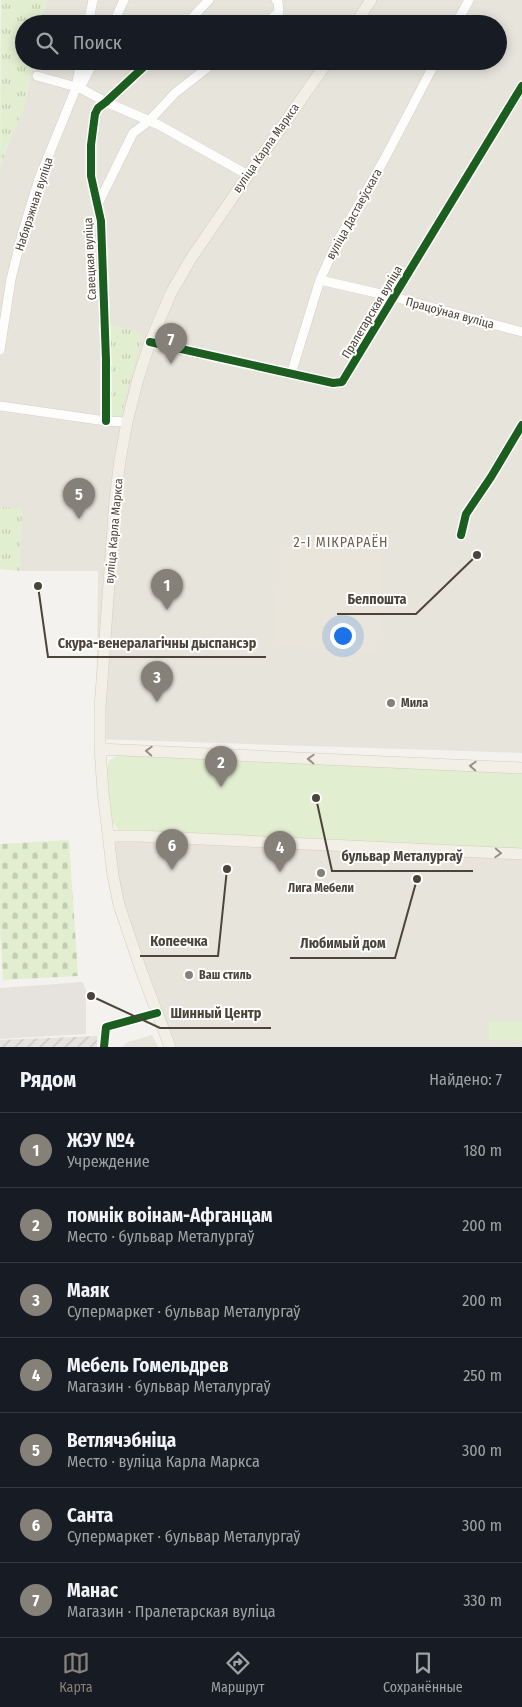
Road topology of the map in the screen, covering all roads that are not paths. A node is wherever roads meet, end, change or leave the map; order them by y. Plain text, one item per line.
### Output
1 (93, 0) edge
2 (124, 0) edge
3 (209, 0) edge
4 (276, 0) edge
5 (371, 0) edge
6 (469, 0) edge
7 (90, 15) edge
8 (117, 15) edge
9 (195, 15) edge
10 (275, 15) edge
11 (361, 15) edge
12 (461, 15) edge
13 (80, 70) edge
14 (89, 70) edge
15 (140, 70) edge
16 (204, 70) edge
17 (322, 70) edge
18 (431, 70) edge
19 (37, 76) dead end
20 (522, 86) edge
21 (78, 88) junction
22 (106, 102) junction
23 (149, 121) junction
24 (248, 175) junction
25 (97, 206) junction
26 (320, 280) junction
27 (394, 298) junction
28 (522, 332) edge
29 (150, 342) junction
30 (0, 350) edge
31 (291, 374) junction
32 (0, 406) edge
33 (106, 421) junction
34 (127, 422) junction
35 (522, 425) edge
36 (461, 536) dead end
37 (100, 749) junction
38 (522, 768) edge
39 (108, 836) junction
40 (522, 854) edge
41 (157, 1013) junction
42 (104, 1047) edge
43 (170, 1047) edge

1 - 7 street
2 - 8 street
3 - 9 street
4 - 10 street
5 - 11 main road
6 - 12 street
13 - 21 street, Набярэжная вуліца
14 - 21 street
15 - 22 street, Савецкая вуліца
16 - 23 street
17 - 24 main road, вуліца Карла Маркса
18 - 26 street, вуліца Дастаеўскага
19 - 21 street
20 - 27 street, Пралетарская вуліца
21 - 22 street
21 - 30 street, Набярэжная вуліца
22 - 23 street
22 - 25 street, Савецкая вуліца
23 - 24 street
23 - 25 street
24 - 29 main road, вуліца Карла Маркса
25 - 33 street, Савецкая вуліца
26 - 27 street, Працоўная вуліца
26 - 31 street, вуліца Дастаеўскага
27 - 28 street, Працоўная вуліца
27 - 31 street, Пралетарская вуліца
29 - 31 street, Пралетарская вуліца
29 - 34 main road, вуліца Карла Маркса
32 - 33 street
33 - 34 street
34 - 37 main road, вуліца Карла Маркса
35 - 36 street
38 -> 37 main road
37 - 39 main road, вуліца Карла Маркса
39 -> 40 main road
39 - 41 main road, вуліца Карла Маркса
41 - 42 street
41 - 43 main road, вуліца Карла Маркса

